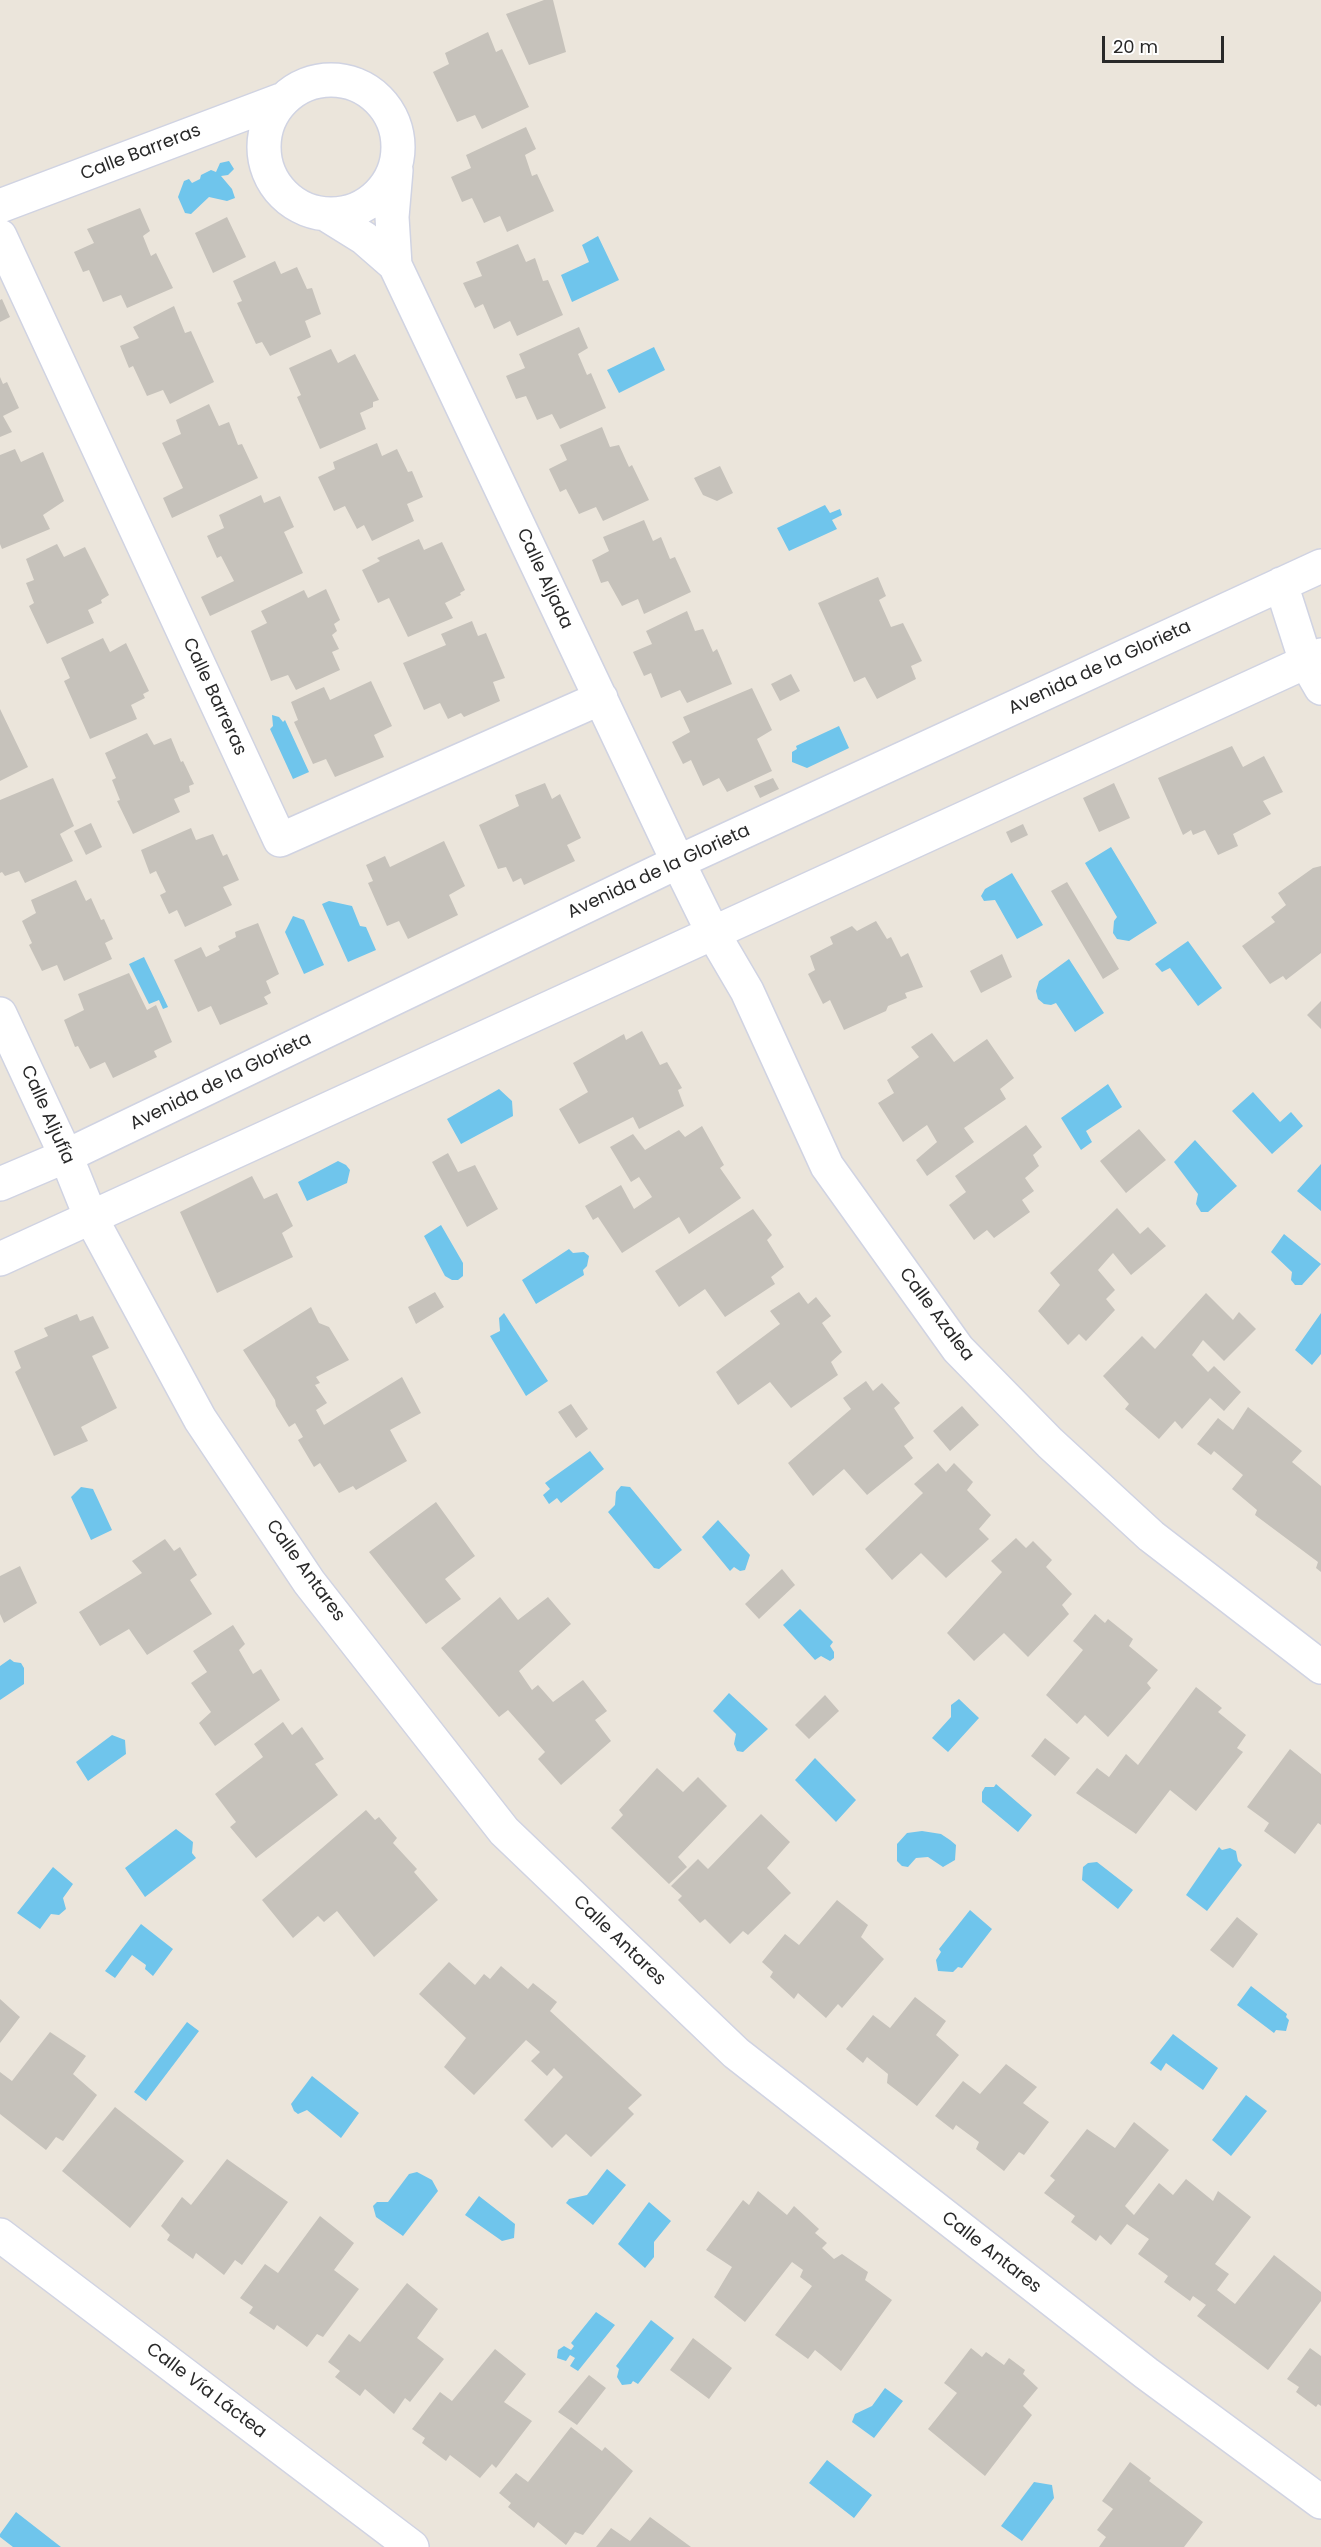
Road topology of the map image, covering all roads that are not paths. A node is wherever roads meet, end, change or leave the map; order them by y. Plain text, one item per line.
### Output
1 (281, 100) junction
2 (396, 168) junction
3 (0, 206) edge
4 (327, 214) junction
5 (0, 236) edge
6 (395, 266) junction
7 (1321, 566) edge
8 (1281, 584) junction
9 (1316, 668) edge
10 (601, 698) junction
11 (678, 862) junction
12 (694, 893) joint
13 (713, 933) junction
14 (0, 1014) edge
15 (66, 1156) junction
16 (0, 1184) edge
17 (91, 1218) junction
18 (0, 1259) edge
19 (1321, 1667) edge
20 (0, 2235) edge
21 (1321, 2502) edge
22 (412, 2547) edge

1 - 2 street
1 - 3 street, Calle Barreras
1 - 4 street
2 - 4 street
2 - 6 street
4 - 6 street
5 - 10 street, Calle Barreras
6 - 10 street, Calle Aljada
7 - 8 street, Avenida de la Glorieta
8 - 9 street
8 - 11 street, Avenida de la Glorieta
9 - 13 street
10 - 11 street, Calle Aljada
11 - 12 street, Calle Aljada
11 - 15 street, Avenida de la Glorieta
12 - 13 street, Calle Azalea
13 - 17 street
13 - 19 street, Calle Azalea
14 - 15 street, Calle Aljufía
15 - 16 street, Avenida de la Glorieta
15 - 17 street, Calle Aljufía
17 - 18 street
17 - 21 street, Calle Antares
20 - 22 street, Calle Vía Láctea

